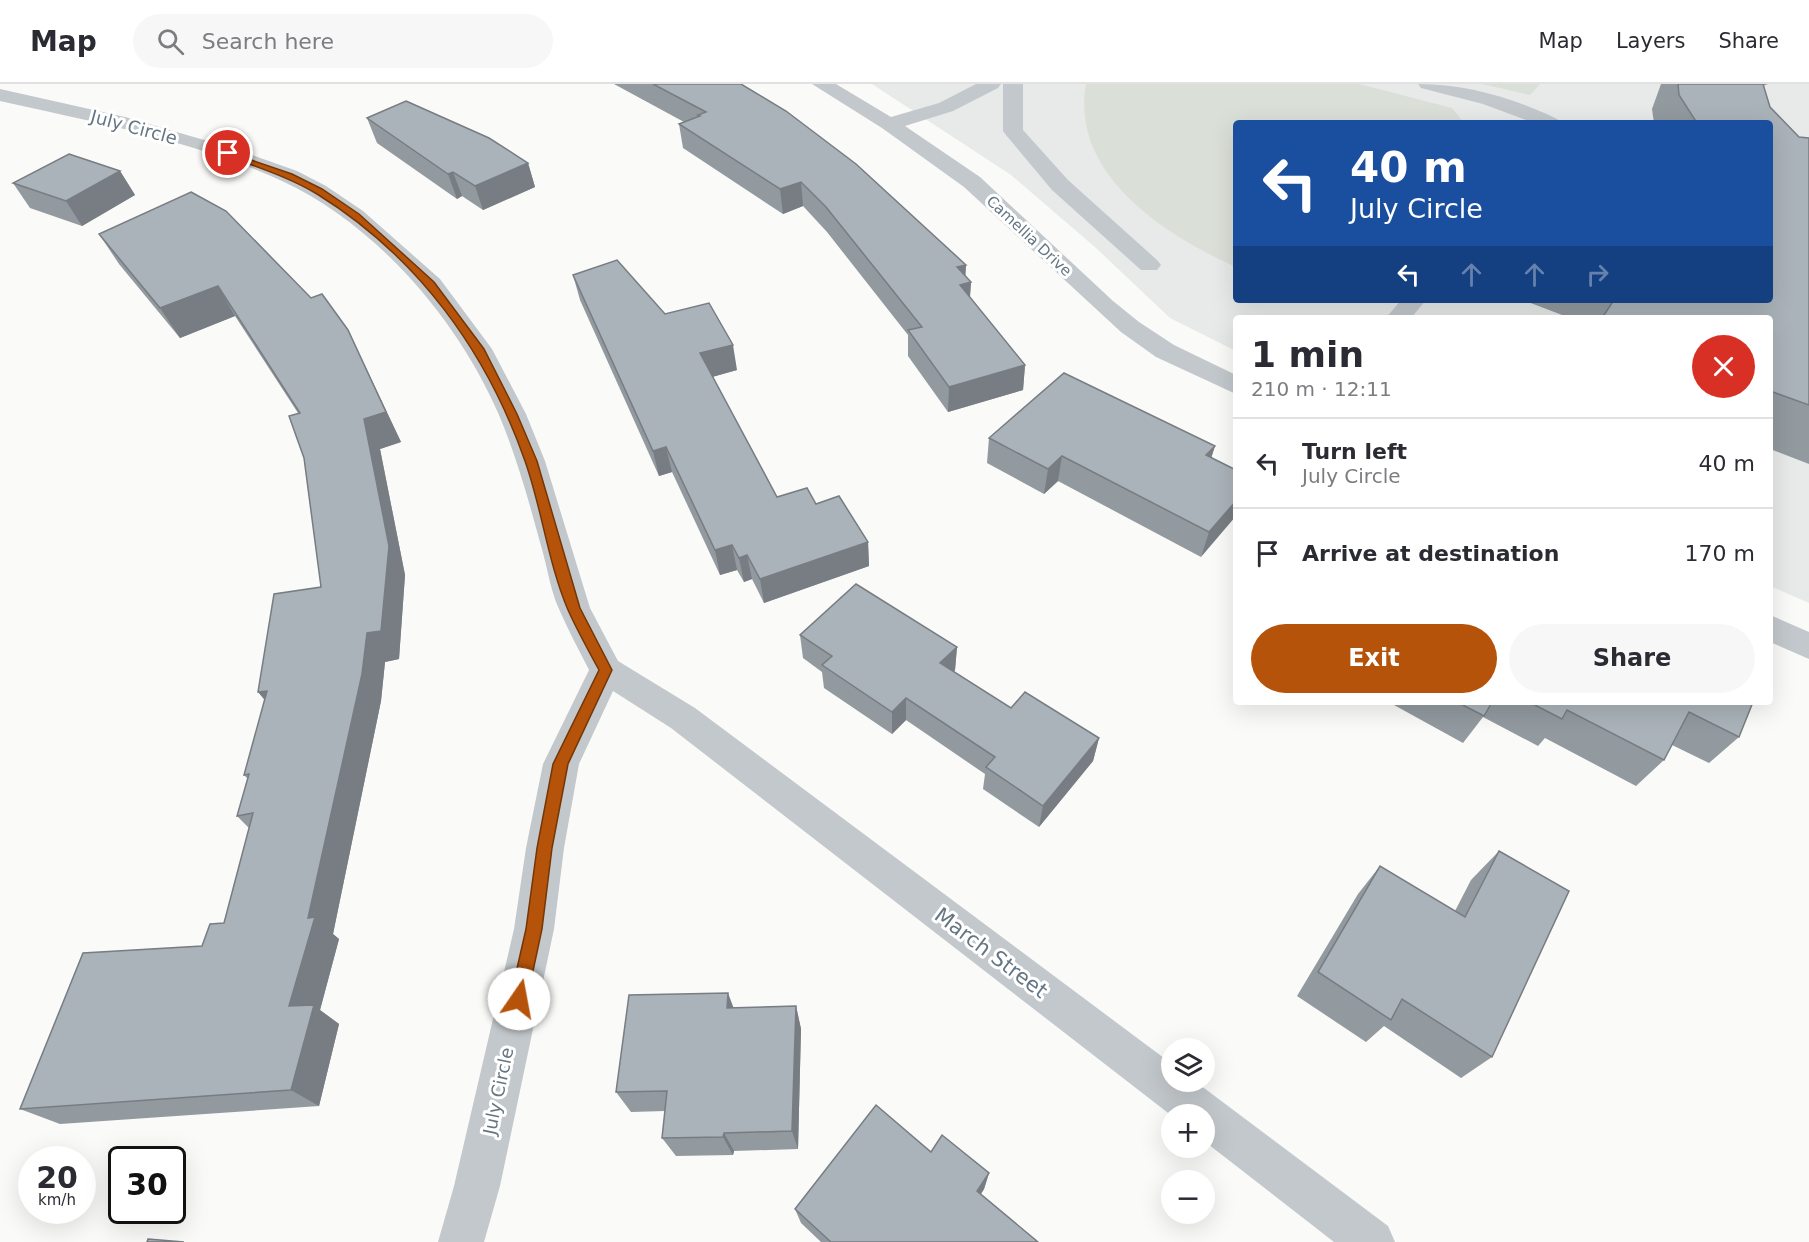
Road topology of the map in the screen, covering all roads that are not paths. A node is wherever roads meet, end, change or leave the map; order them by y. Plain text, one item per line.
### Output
1 (822, 84) edge
2 (992, 84) edge
3 (1013, 84) edge
4 (1428, 84) edge
5 (0, 95) edge
6 (1544, 120) edge
7 (890, 124) junction
8 (1149, 265) dead end
9 (1411, 303) edge
10 (1401, 315) edge
11 (1233, 385) edge
12 (1773, 629) edge
13 (1809, 646) edge
14 (606, 670) junction
15 (461, 1242) edge
16 (1372, 1242) edge

1 - 7 street, Camellia Drive
2 - 7 street
3 - 8 street
4 - 6 street
5 - 14 street, July Circle
7 - 11 street, Camellia Drive
9 - 10 street
12 - 13 street
14 - 15 street, July Circle
14 - 16 street, March Street

